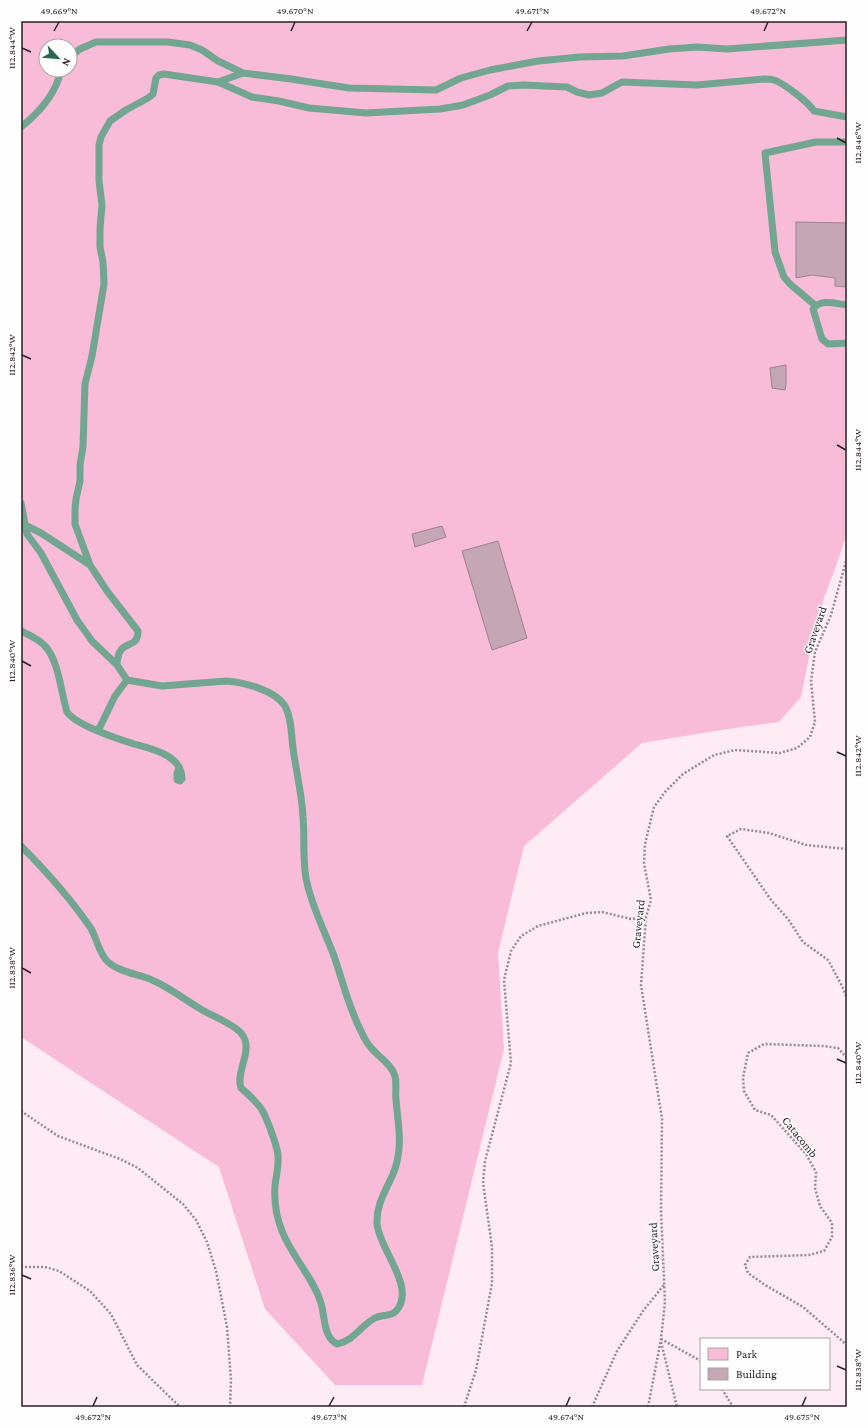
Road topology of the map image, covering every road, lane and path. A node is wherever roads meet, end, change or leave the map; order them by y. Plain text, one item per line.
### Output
1 (847, 40) edge
2 (78, 50) edge
3 (243, 73) junction
4 (59, 78) edge
5 (218, 82) junction
6 (847, 117) edge
7 (21, 127) edge
8 (847, 142) edge
9 (847, 305) edge
10 (816, 306) junction
11 (847, 343) edge
12 (21, 503) edge
13 (25, 524) junction
14 (847, 558) edge
15 (90, 565) junction
16 (21, 631) edge
17 (117, 665) junction
18 (126, 680) junction
19 (98, 731) junction
20 (179, 766) dead end
21 (21, 846) edge
22 (847, 849) edge
23 (646, 917) junction
24 (847, 998) edge
25 (847, 1058) edge
26 (21, 1111) edge
27 (21, 1267) edge
28 (664, 1285) junction
29 (661, 1339) junction
30 (847, 1345) edge
31 (700, 1360) edge
32 (723, 1390) edge
33 (180, 1407) edge
34 (230, 1407) edge
35 (464, 1407) edge
36 (592, 1407) edge
37 (648, 1407) edge
38 (677, 1407) edge
39 (733, 1407) edge

1 - 3 lane
2 - 3 lane
3 - 5 lane
4 - 7 lane
5 - 6 lane
5 - 15 lane
8 - 10 lane
9 - 10 lane
10 - 11 lane
12 - 13 lane
13 - 15 lane
13 - 17 lane
14 - 23 path, Graveyard
15 - 17 lane
16 - 19 lane
17 - 18 lane
18 - 19 lane
18 - 21 lane
19 - 20 lane
22 - 24 path
23 - 28 path, Graveyard
23 - 35 path
25 - 30 path, Catacomb
26 - 34 path
27 - 33 path
28 - 29 path, Graveyard
28 - 36 path
29 - 31 path
29 - 37 path, Graveyard
29 - 38 path
32 - 39 path

